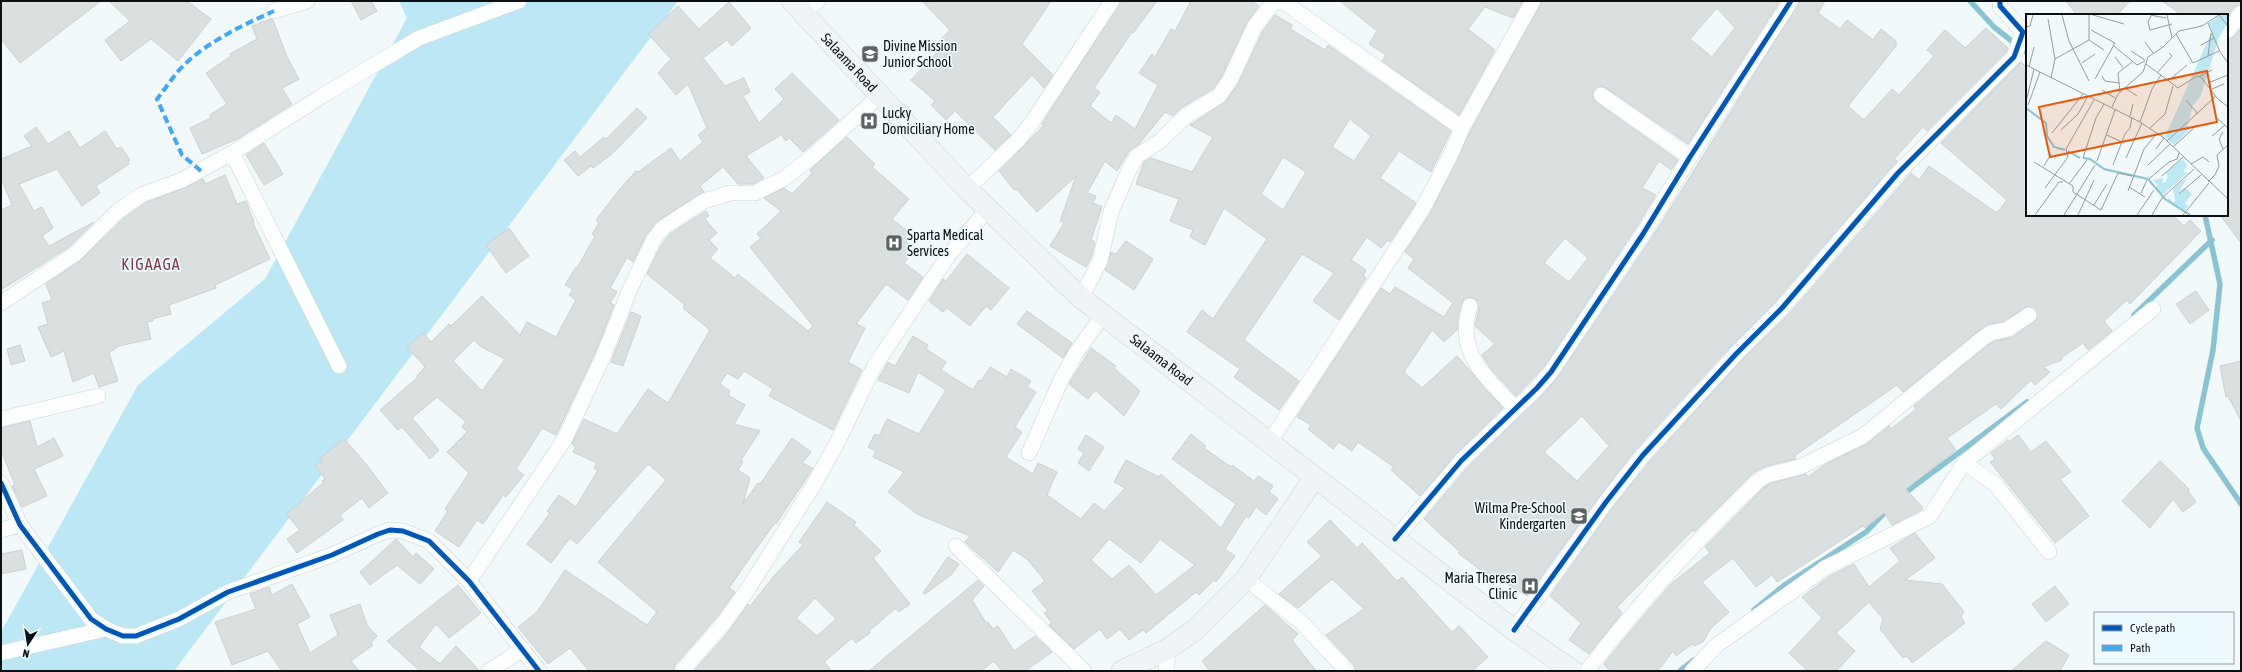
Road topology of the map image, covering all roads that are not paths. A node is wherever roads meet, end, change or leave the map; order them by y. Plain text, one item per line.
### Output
1 (307, 1) edge
2 (519, 1) edge
3 (1112, 1) edge
4 (1275, 1) edge
5 (1282, 1) edge
6 (1533, 1) edge
7 (1791, 1) edge
8 (2000, 1) edge
9 (804, 5) edge
10 (274, 11) dead end
11 (2241, 13) edge
12 (2228, 30) edge
13 (1601, 94) dead end
14 (879, 96) junction
15 (1462, 128) junction
16 (232, 153) junction
17 (1690, 157) junction
18 (967, 189) junction
19 (987, 210) junction
20 (1081, 298) junction
21 (1, 303) edge
22 (1470, 306) dead end
23 (2153, 309) dead end
24 (1103, 315) junction
25 (2028, 315) dead end
26 (338, 366) dead end
27 (98, 396) dead end
28 (1515, 408) junction
29 (1, 419) edge
30 (1269, 443) junction
31 (1029, 453) dead end
32 (1964, 463) junction
33 (1314, 478) junction
34 (1, 483) edge
35 (20, 524) junction
36 (1, 530) edge
37 (1395, 539) junction
38 (956, 546) dead end
39 (2049, 552) dead end
40 (1246, 579) junction
41 (469, 581) junction
42 (106, 630) junction
43 (1514, 630) junction
44 (523, 649) junction
45 (1168, 649) junction
46 (1, 654) edge
47 (489, 671) edge
48 (540, 671) edge
49 (682, 671) edge
50 (1084, 671) edge
51 (1122, 671) edge
52 (1166, 671) edge
53 (1347, 671) edge
54 (1573, 671) edge
55 (1587, 671) edge
56 (1692, 671) edge

1 - 10 street
2 - 16 street
3 - 18 street
4 - 20 street
5 - 15 street
6 - 15 street
7 - 17 street
8 - 43 street
9 - 14 main road, Salaama Road
11 - 12 street
13 - 17 street
14 - 18 main road, Salaama Road
14 - 41 street
15 - 30 street
16 - 21 street
16 - 26 street
17 - 28 street
18 - 19 main road, Salaama Road
19 - 20 main road, Salaama Road
19 - 49 street
20 - 24 main road, Salaama Road
22 - 28 street
23 - 32 street
24 - 30 main road, Salaama Road
24 - 31 street
25 - 55 street
27 - 29 street
28 - 37 street
30 - 33 main road, Salaama Road
32 - 39 street
32 - 56 street
33 - 37 main road, Salaama Road
33 - 40 main road
34 - 35 street
35 - 36 street
35 - 42 street
37 - 43 main road, Salaama Road
38 - 50 street
40 - 45 main road
40 - 53 street
41 - 42 street
41 - 44 street
42 - 46 street
43 - 54 main road, Salaama Road
44 - 47 street
44 - 48 street
45 - 51 main road
45 - 52 street

